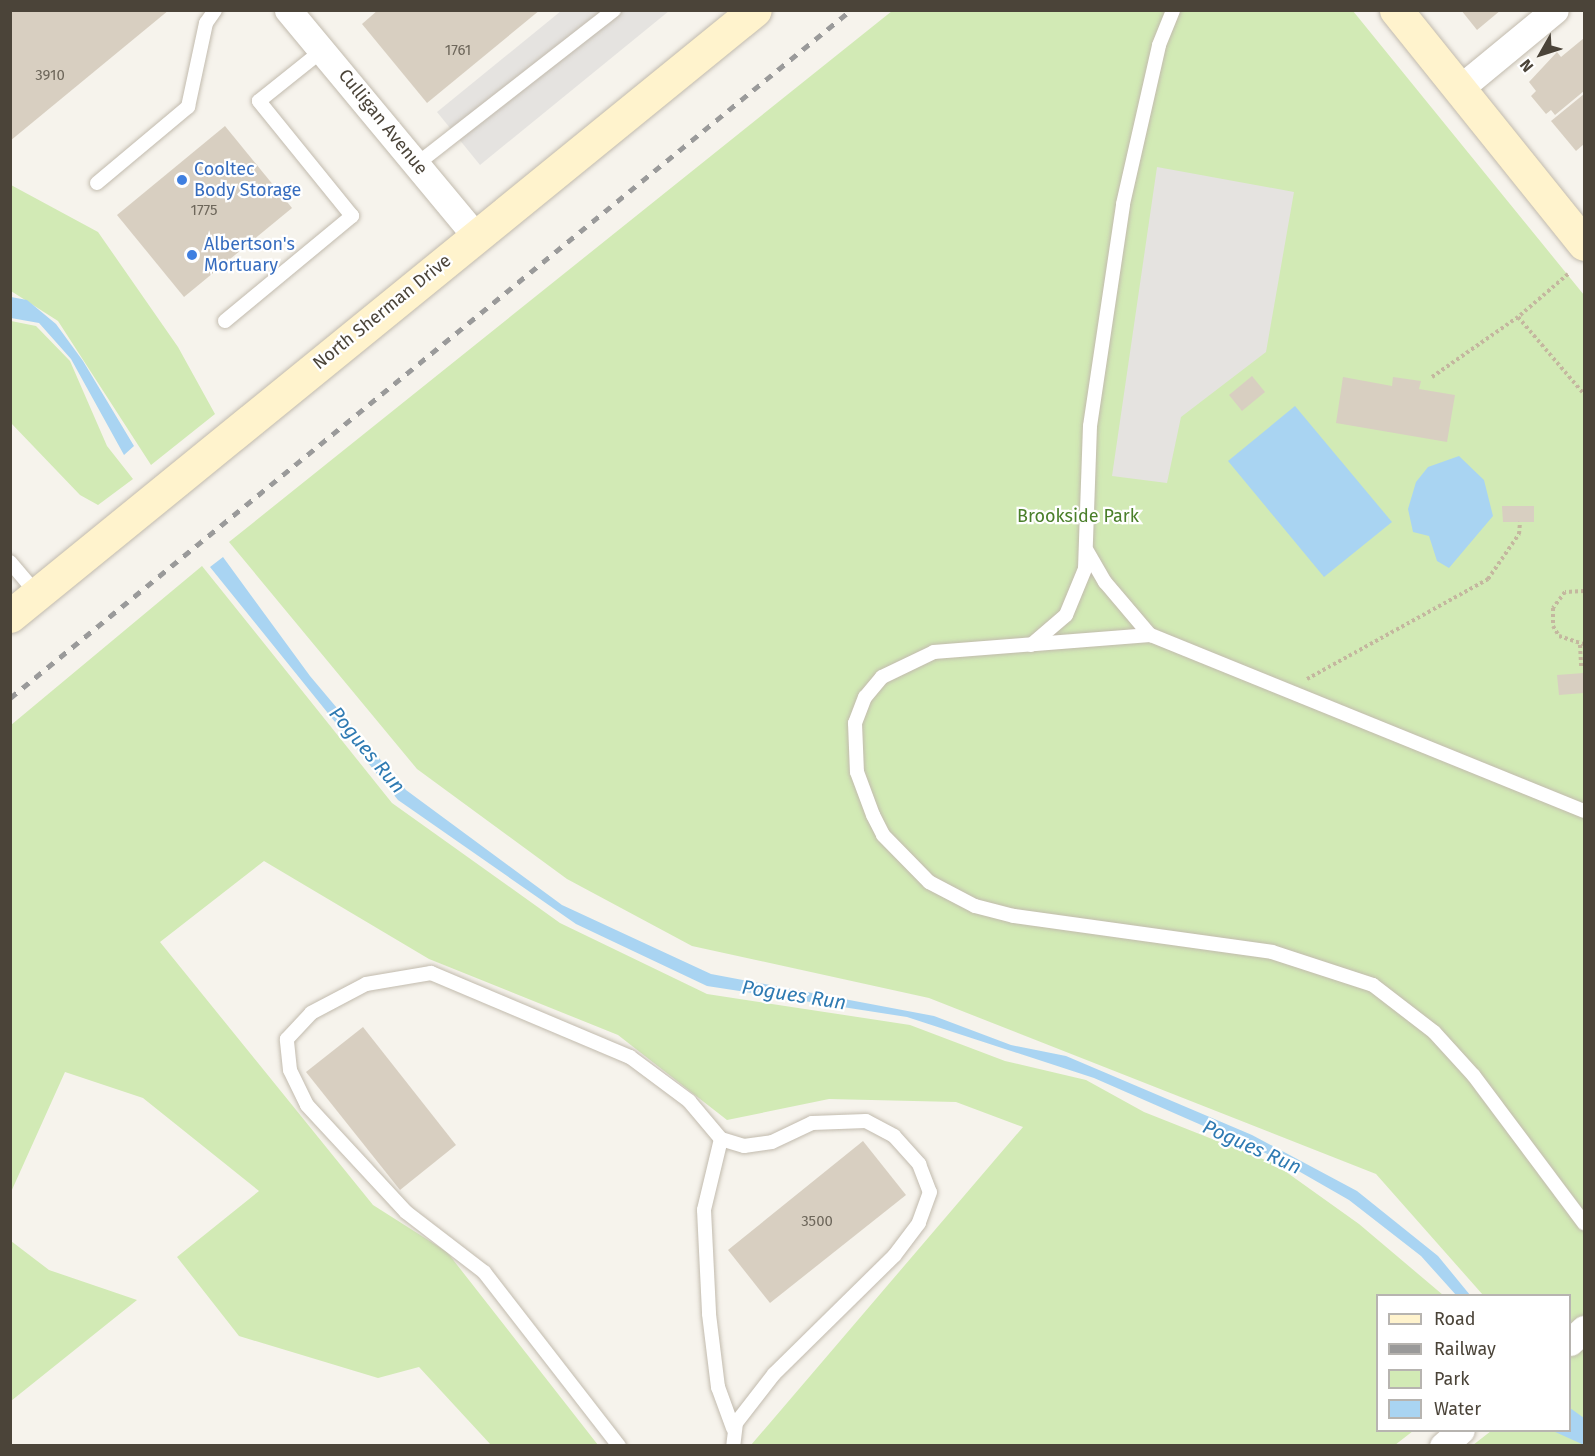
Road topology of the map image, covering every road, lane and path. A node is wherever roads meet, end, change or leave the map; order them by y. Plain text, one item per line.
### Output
1 (215, 10) edge
2 (614, 10) edge
3 (755, 10) edge
4 (1173, 10) edge
5 (1396, 10) edge
6 (1555, 10) edge
7 (292, 12) edge
8 (323, 50) junction
9 (1459, 89) junction
10 (417, 164) junction
11 (97, 183) dead end
12 (475, 235) junction
13 (1584, 244) edge
14 (1568, 274) dead end
15 (1518, 316) junction
16 (225, 321) dead end
17 (1432, 377) dead end
18 (1584, 394) edge
19 (1520, 522) dead end
20 (1086, 548) junction
21 (10, 562) edge
22 (1584, 591) edge
23 (37, 594) junction
24 (10, 616) edge
25 (1150, 635) junction
26 (1582, 644) edge
27 (1030, 646) junction
28 (1581, 667) dead end
29 (1287, 688) junction
30 (1584, 811) edge
31 (721, 1139) junction
32 (1584, 1223) edge
33 (1584, 1329) edge
34 (1571, 1340) edge
35 (733, 1428) junction
36 (1460, 1432) edge
37 (619, 1446) edge
38 (733, 1446) edge
39 (1443, 1446) edge

1 - 11 lane
2 - 10 lane
3 - 12 main road, North Sherman Drive
4 - 20 lane
5 - 9 main road
6 - 9 street
7 - 8 street, Culligan Avenue
8 - 10 street, Culligan Avenue
8 - 16 lane
9 - 13 main road
10 - 12 street, Culligan Avenue
12 - 23 main road, North Sherman Drive
14 - 15 path
15 - 17 path
15 - 18 path
19 - 29 path
20 - 25 lane
20 - 27 lane
21 - 23 lane
22 - 26 path
23 - 24 main road, North Sherman Drive
25 - 27 lane
25 - 29 lane
26 - 28 path
27 - 32 lane
29 - 30 lane
31 - 35 lane
31 - 35 lane
31 - 37 lane
33 - 34 street
35 - 38 lane
36 - 39 street

